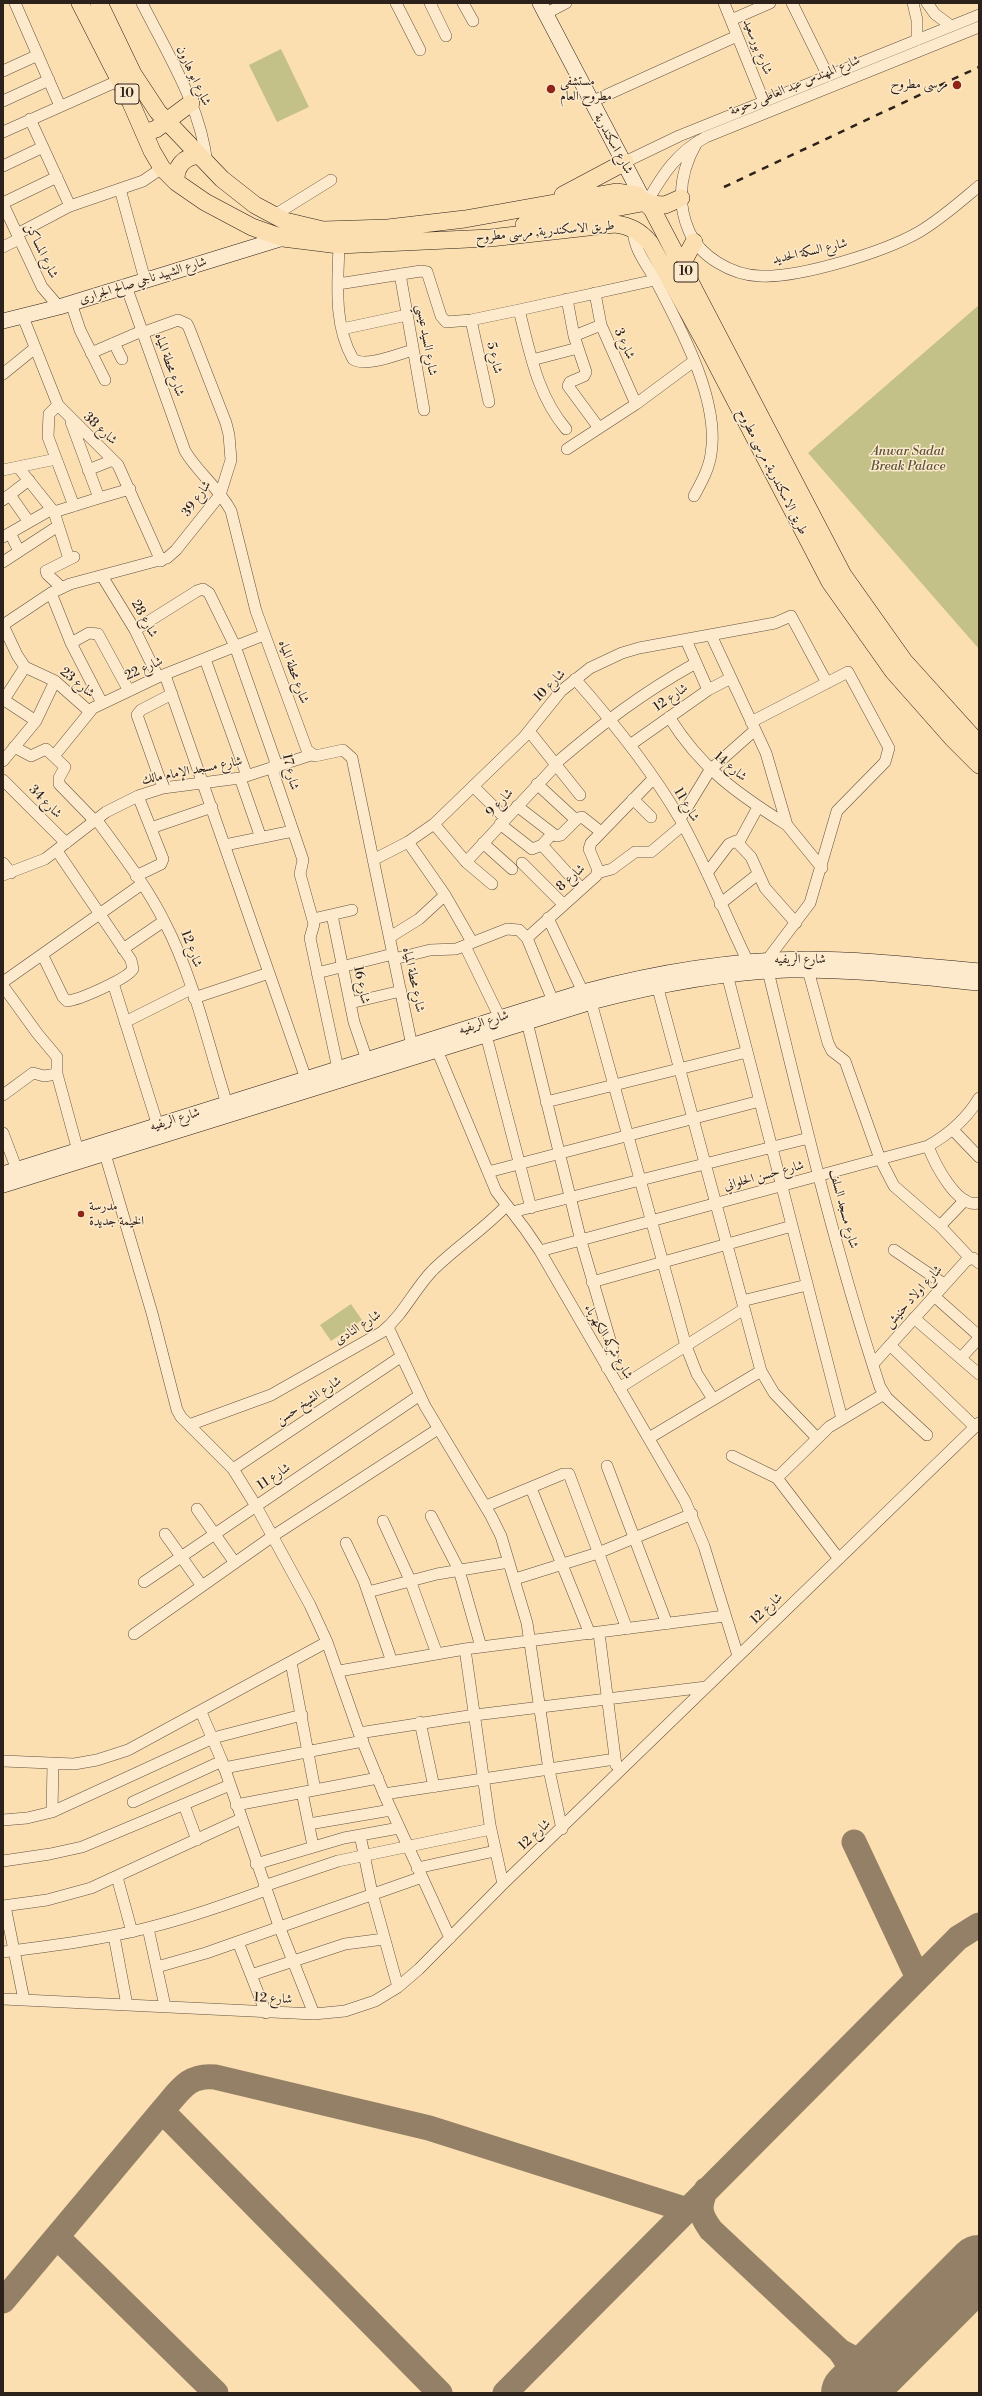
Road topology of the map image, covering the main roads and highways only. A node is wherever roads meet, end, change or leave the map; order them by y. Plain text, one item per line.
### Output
1 (80, 3) edge
2 (99, 3) edge
3 (191, 103) road end
4 (166, 121) junction
5 (144, 133) junction
6 (203, 160) junction
7 (624, 162) road end
8 (176, 182) junction
9 (681, 198) road end
10 (551, 202) junction
11 (646, 202) junction
12 (490, 238) junction
13 (694, 242) road end
14 (682, 264) junction
15 (979, 744) edge
16 (979, 765) edge

1 - 5 main road, طريق الاسكندرية, مرسى مطروح / 10
2 - 4 main road, طريق الاسكندرية, مرسى مطروح / 10
3 - 4 main road
4 - 5 main road
4 - 6 main road, طريق الاسكندرية, مرسى مطروح / 10
5 - 8 main road, طريق الاسكندرية, مرسى مطروح / 10
6 - 8 main road
6 - 10 main road, طريق الاسكندرية, مرسى مطروح / 10
7 - 10 main road
8 - 12 main road, طريق الاسكندرية, مرسى مطروح / 10
9 - 11 main road
10 - 11 main road, طريق الاسكندرية, مرسى مطروح / 10
11 - 12 main road
11 - 14 main road, طريق الاسكندرية, مرسى مطروح / 10
12 - 16 main road, طريق الاسكندرية, مرسى مطروح / 10
13 - 14 main road
14 - 15 main road, طريق الاسكندرية, مرسى مطروح / 10

